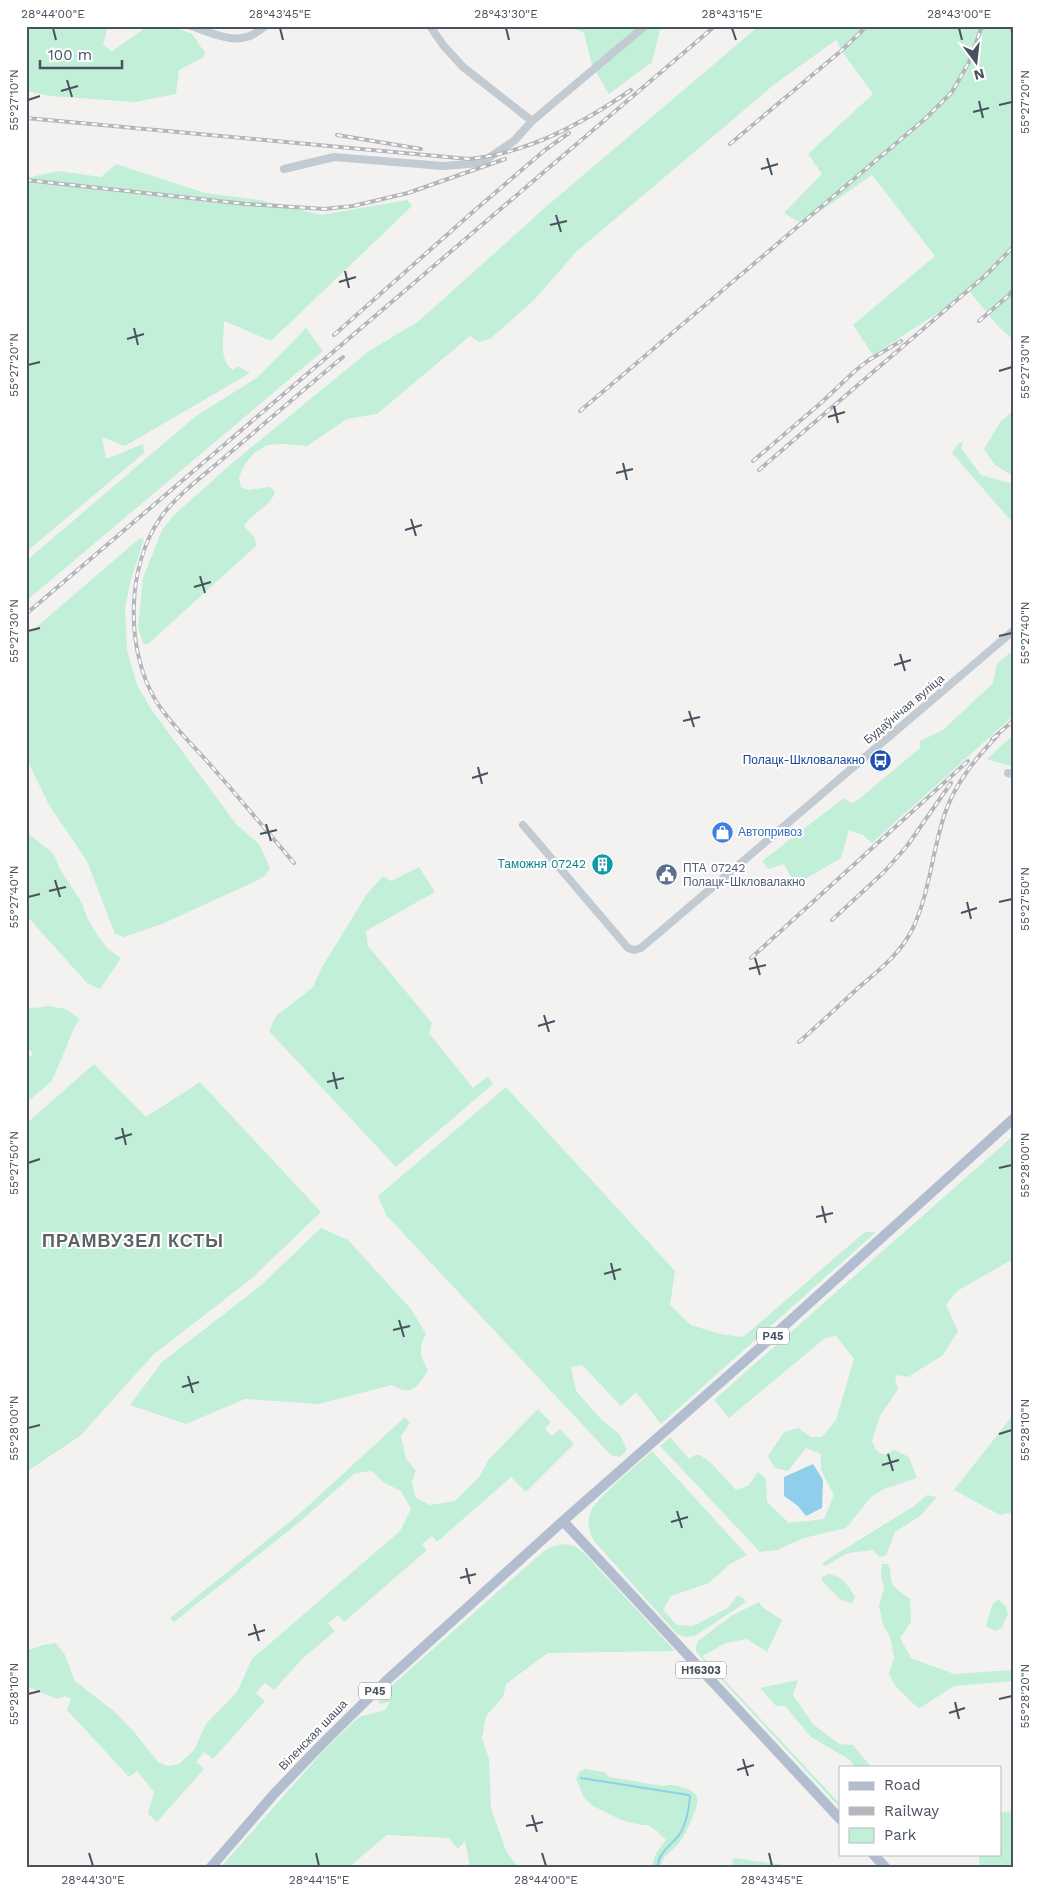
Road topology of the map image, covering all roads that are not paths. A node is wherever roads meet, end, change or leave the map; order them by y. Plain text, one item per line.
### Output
1 (191, 26) edge
2 (266, 26) edge
3 (430, 26) edge
4 (645, 26) edge
5 (532, 121) junction
6 (284, 169) dead end
7 (1013, 631) edge
8 (522, 825) dead end
9 (1013, 1119) edge
10 (563, 1521) junction
11 (839, 1818) edge
12 (875, 1856) edge
13 (211, 1867) edge
14 (885, 1867) edge

1 - 2 street
3 - 5 street
4 - 5 street
5 - 6 street
7 - 8 street, Будаўнічая вуліца
9 - 10 main road, Р45
10 - 11 main road, Н16303
10 - 13 main road, Віленская шаша / Р45
12 - 14 main road

